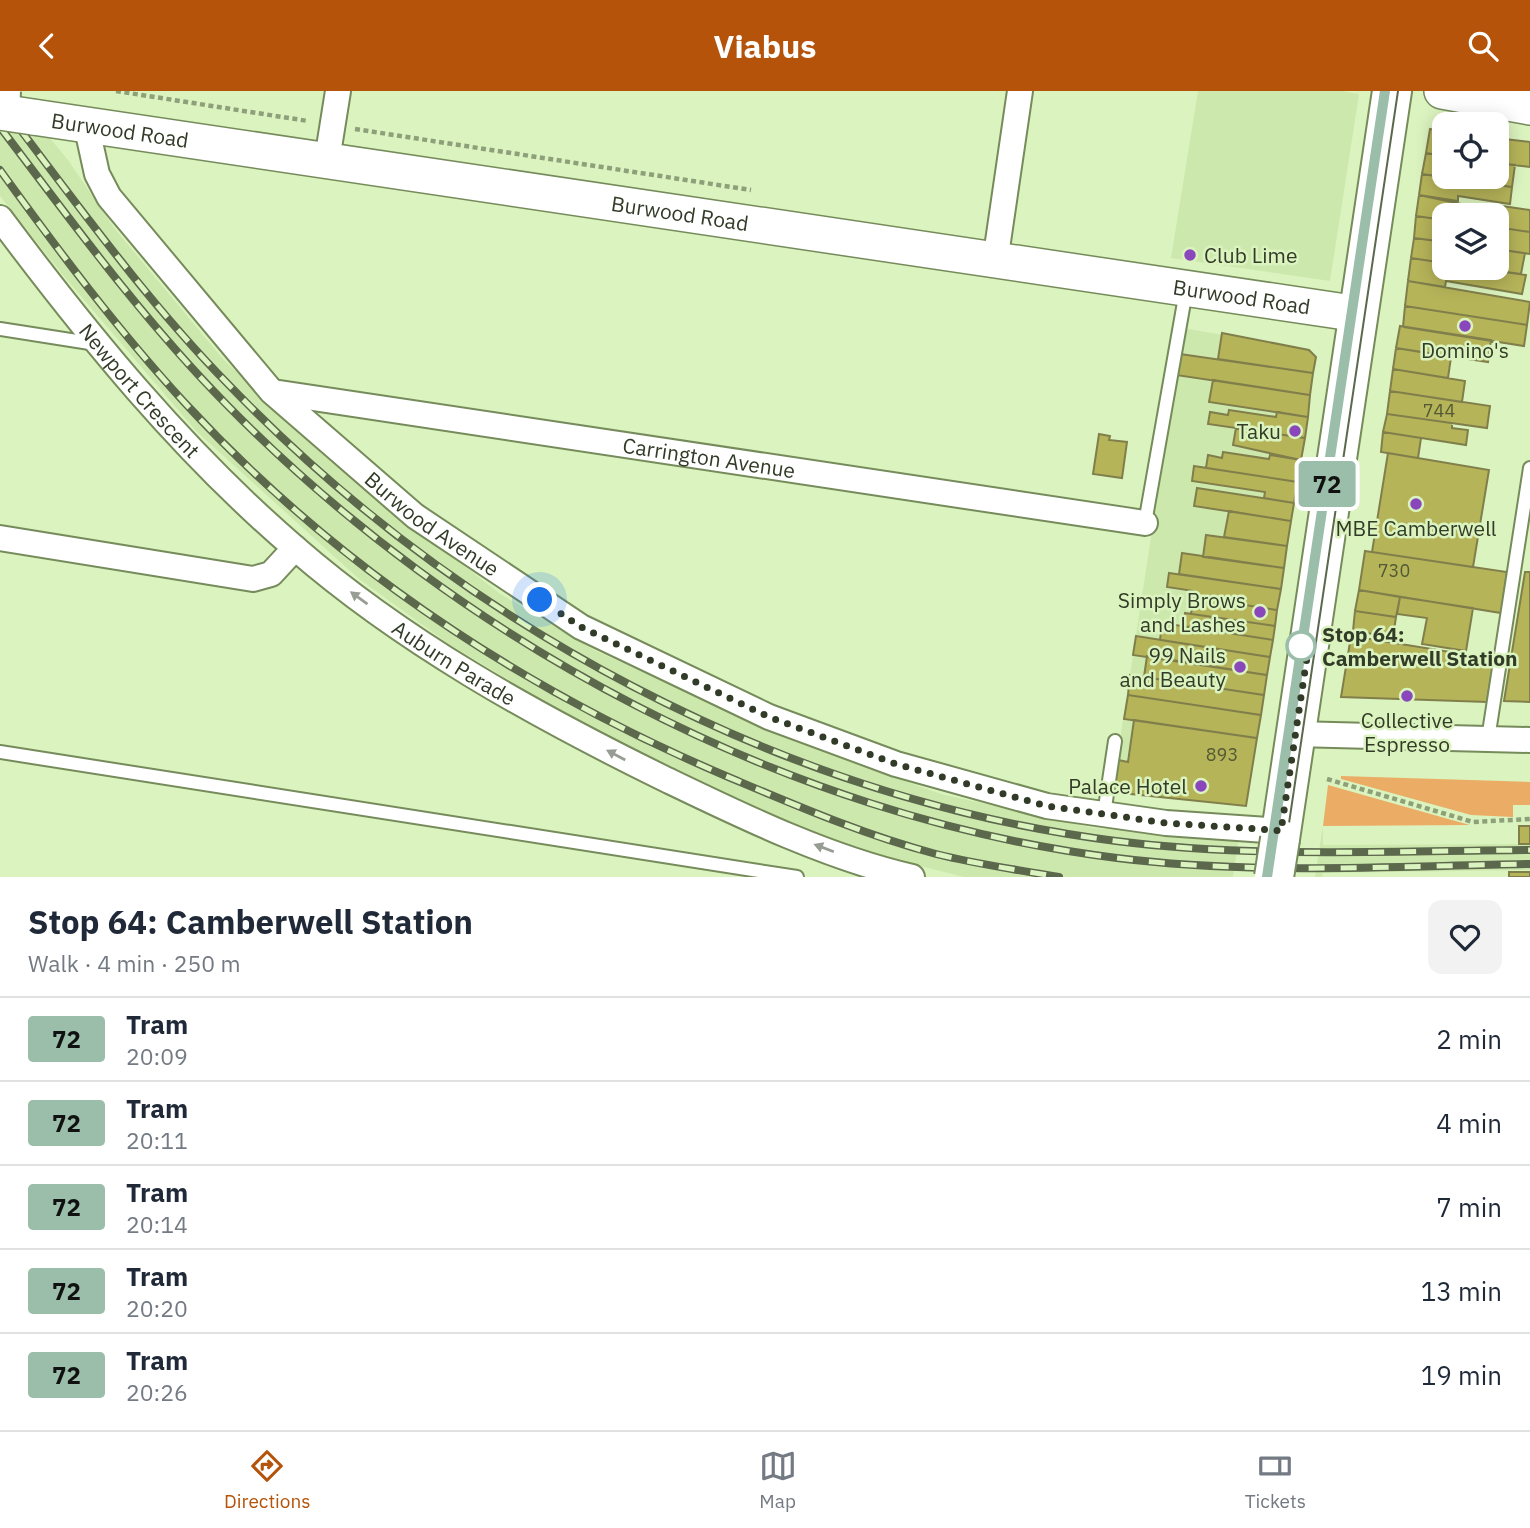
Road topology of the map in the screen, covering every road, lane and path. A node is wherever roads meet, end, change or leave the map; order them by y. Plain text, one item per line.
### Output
1 (116, 91) edge
2 (338, 91) edge
3 (1020, 91) edge
4 (1392, 91) edge
5 (1442, 91) edge
6 (1530, 107) edge
7 (12, 108) edge
8 (86, 124) junction
9 (332, 125) junction
10 (327, 160) junction
11 (755, 191) dead end
12 (0, 218) edge
13 (995, 262) junction
14 (1186, 290) junction
15 (1359, 314) junction
16 (0, 329) edge
17 (96, 344) junction
18 (272, 392) junction
19 (1530, 468) edge
20 (1145, 523) joint
21 (0, 538) edge
22 (295, 548) junction
23 (1524, 552) edge
24 (1295, 734) junction
25 (1488, 739) junction
26 (1530, 740) edge
27 (1115, 741) dead end
28 (0, 752) edge
29 (1327, 779) dead end
30 (1104, 814) junction
31 (1530, 819) edge
32 (1280, 835) junction
33 (872, 872) edge
34 (797, 877) edge
35 (912, 877) edge
36 (1274, 877) edge

1 - 9 path
2 - 9 street
3 - 13 street
4 - 15 main road
5 - 6 street
7 - 8 street, Burwood Road
8 - 10 street, Burwood Road
8 - 18 street, Burwood Avenue
9 - 10 street
9 - 11 path
10 - 13 street, Burwood Road
12 - 17 street, Newport Crescent
13 - 14 street, Burwood Road
14 - 15 street, Burwood Road
14 - 20 lane
15 - 24 main road
16 - 17 lane
17 - 22 street, Newport Crescent
18 - 20 street, Carrington Avenue
18 - 30 street, Burwood Avenue
19 - 23 lane
21 - 22 street
33 -> 22 street, Auburn Parade
23 - 25 lane
24 - 25 street
24 - 32 main road
25 - 26 street
27 - 30 lane
28 - 34 lane
29 - 31 path
30 - 32 street, Burwood Avenue
32 - 36 main road, bridge
33 - 35 street, Auburn Parade

